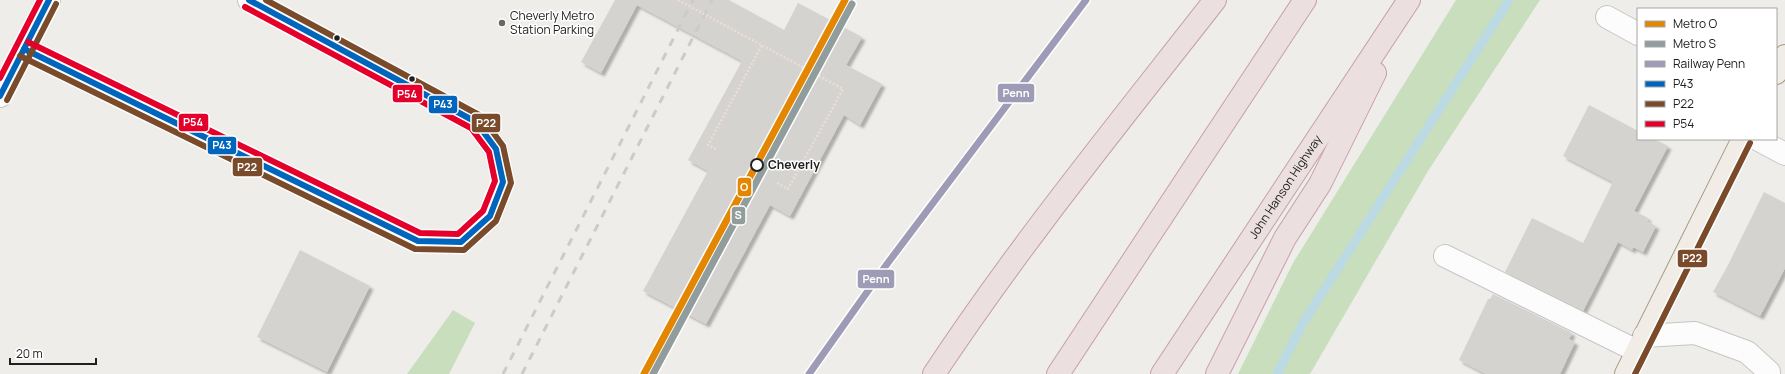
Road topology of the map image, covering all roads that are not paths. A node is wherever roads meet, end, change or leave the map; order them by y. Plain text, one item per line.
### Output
1 (49, 0) edge
2 (249, 0) edge
3 (1215, 0) edge
4 (1305, 0) edge
5 (1410, 0) edge
6 (1607, 17) dead end
7 (1637, 33) edge
8 (24, 49) junction
9 (1785, 56) edge
10 (1777, 71) edge
11 (0, 96) edge
12 (1743, 140) edge
13 (1759, 140) edge
14 (1785, 154) edge
15 (1445, 256) dead end
16 (1641, 344) junction
17 (934, 374) edge
18 (1058, 374) edge
19 (1162, 374) edge
20 (1217, 374) edge
21 (1626, 374) edge
22 (1768, 374) edge

1 - 8 street
2 - 8 street
3 - 17 highway
4 - 18 highway
5 - 19 highway, John Hanson Highway
5 - 20 highway
6 - 7 street
8 - 11 street
9 - 10 main road
12 - 16 main road
13 - 14 street
15 - 16 street
16 - 21 main road
16 - 22 street

